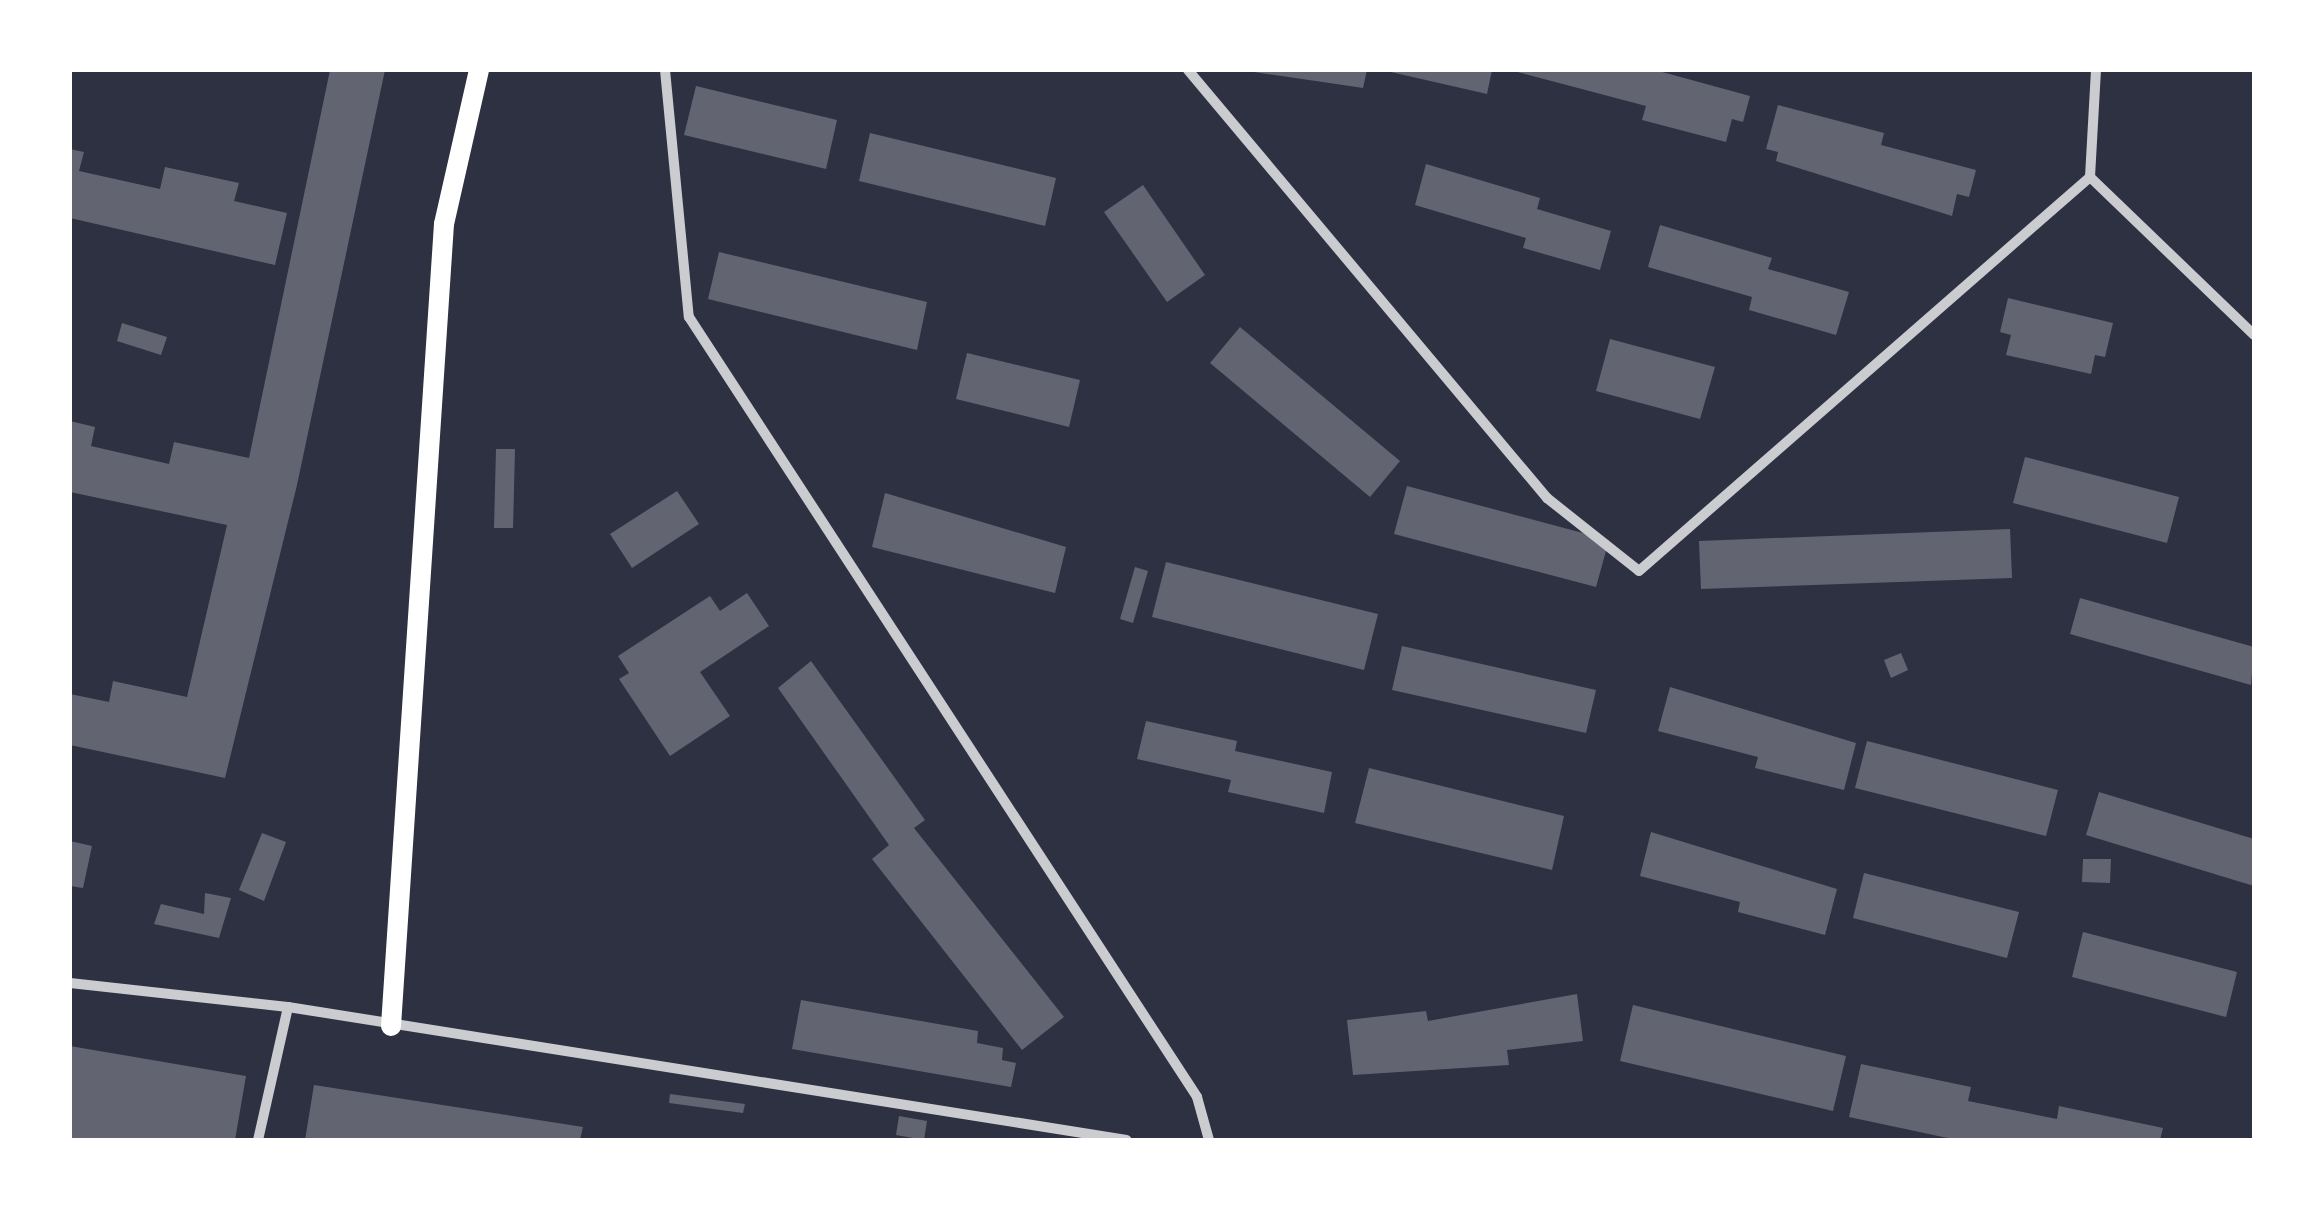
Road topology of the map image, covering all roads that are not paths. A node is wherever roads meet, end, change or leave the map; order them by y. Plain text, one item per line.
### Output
1 (479, 70) edge
2 (665, 70) edge
3 (1188, 70) edge
4 (2096, 70) edge
5 (2090, 176) junction
6 (2254, 335) edge
7 (70, 982) edge
8 (288, 1007) junction
9 (391, 1026) junction
10 (258, 1140) edge
11 (1126, 1140) edge
12 (1209, 1140) edge

1 - 9 main road
2 - 12 street
3 - 5 street
4 - 5 street
5 - 6 street
7 - 8 street
8 - 9 street
8 - 10 street
9 - 11 street

